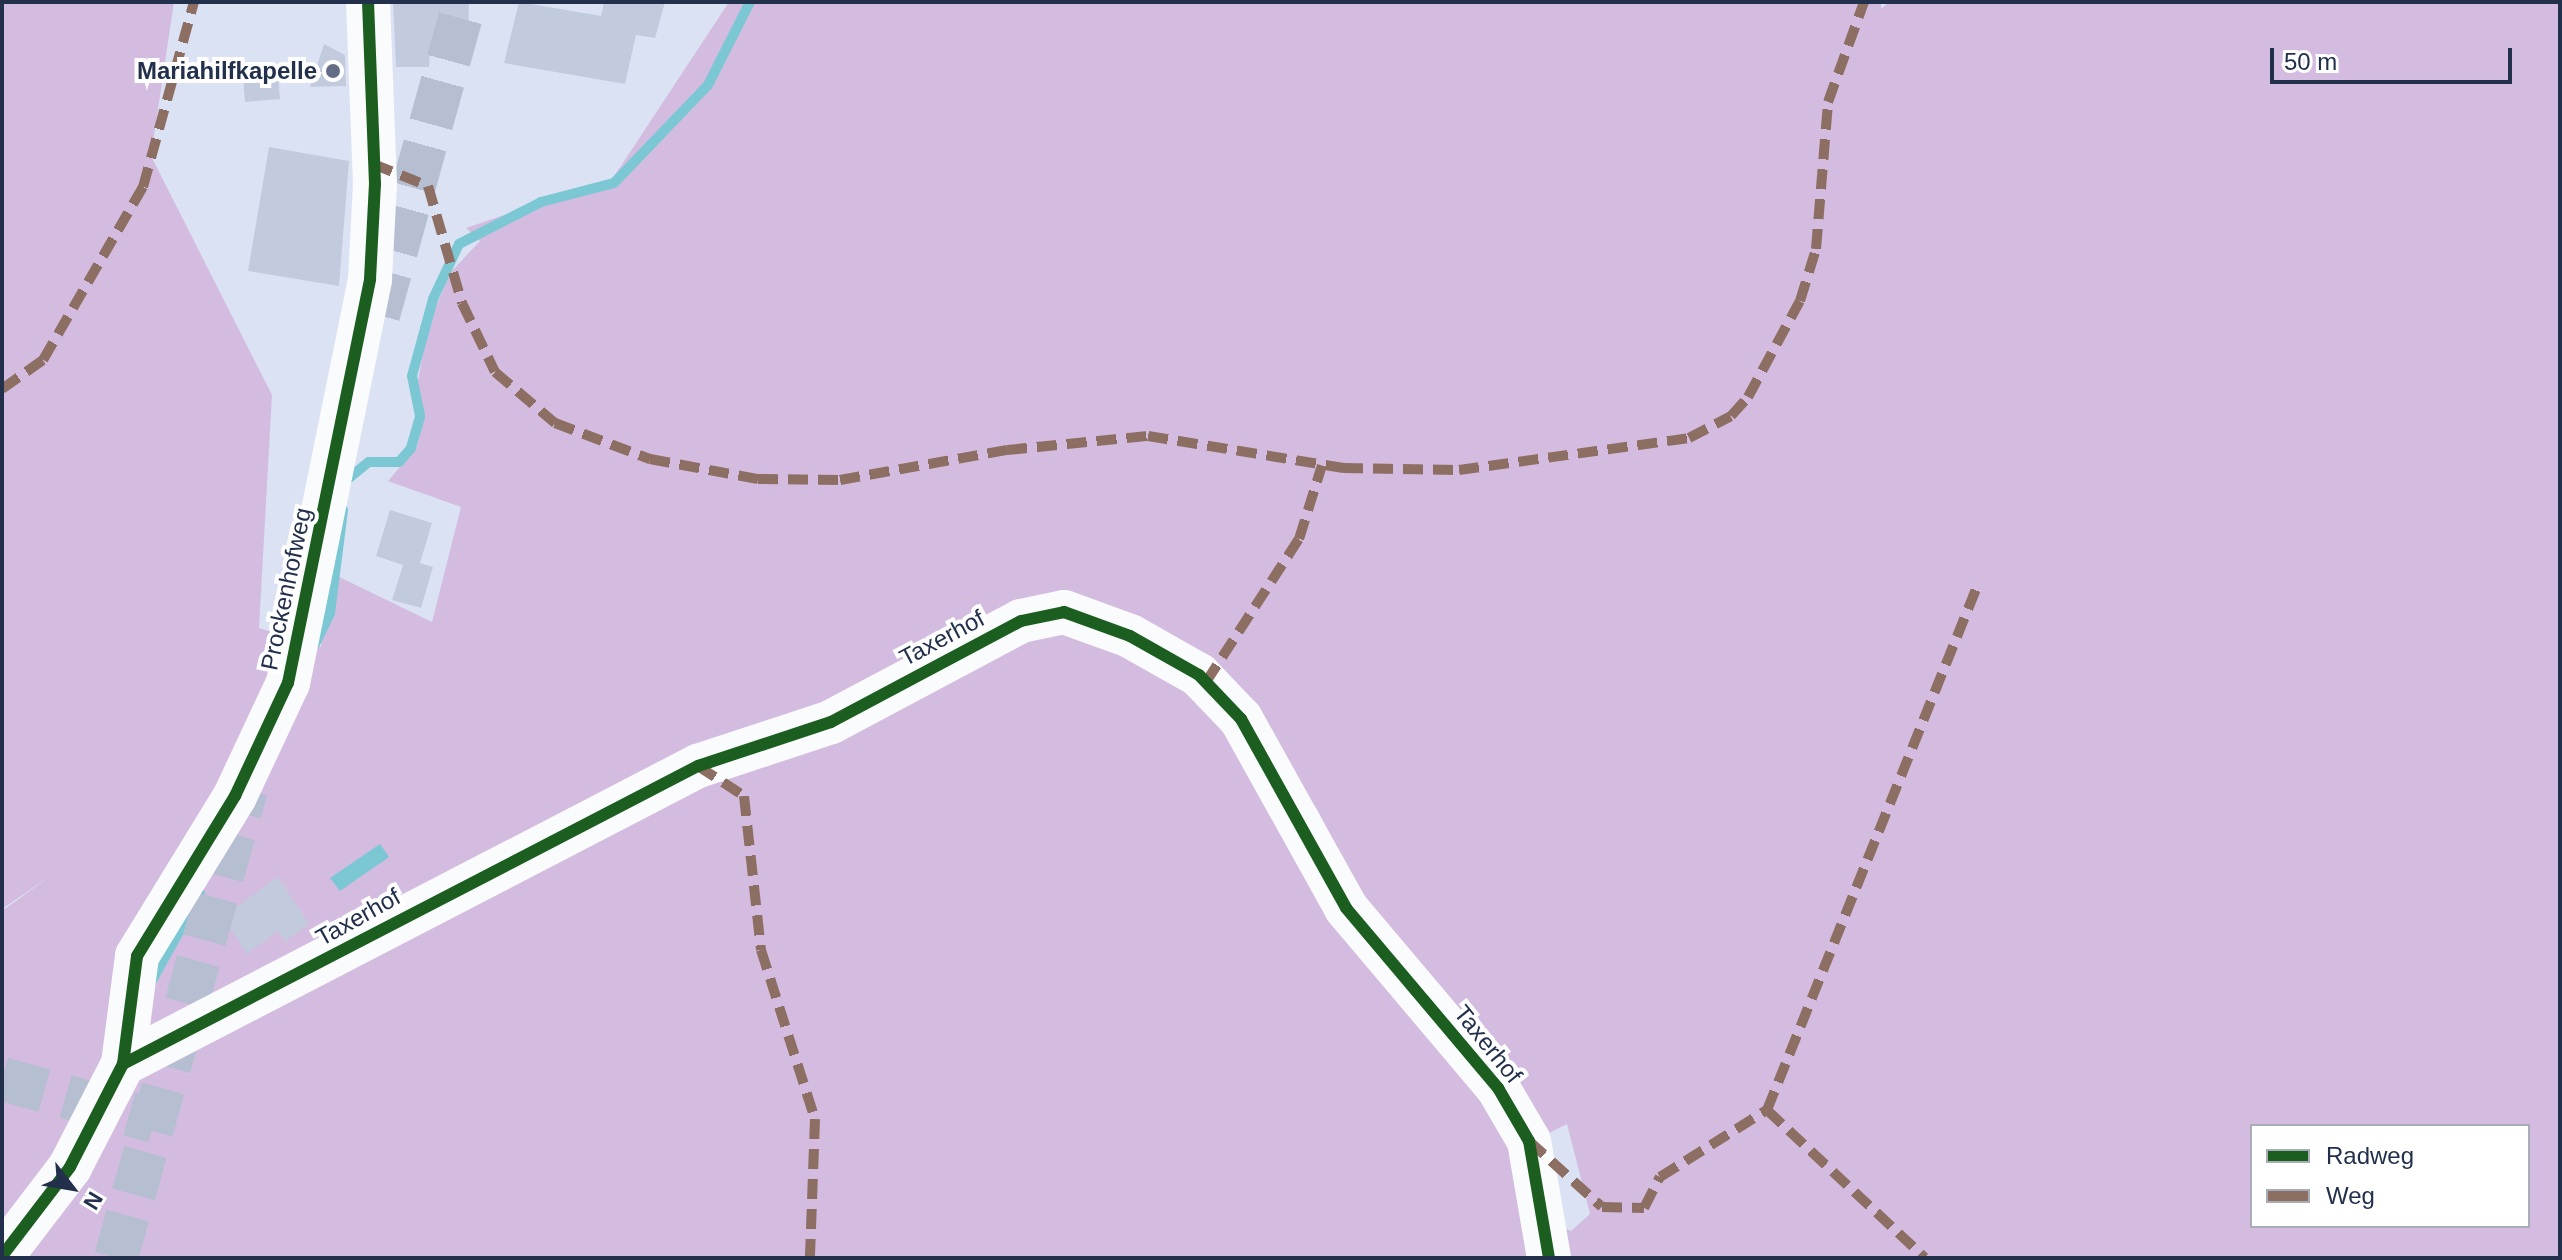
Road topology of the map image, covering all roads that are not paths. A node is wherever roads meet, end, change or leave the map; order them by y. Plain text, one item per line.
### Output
1 (368, 2) edge
2 (123, 1064) junction
3 (1547, 1239) edge
4 (2, 1256) edge

1 - 2 street, Prockenhofweg
2 - 3 street, Taxerhof
2 - 4 street, Prockenhofweg

